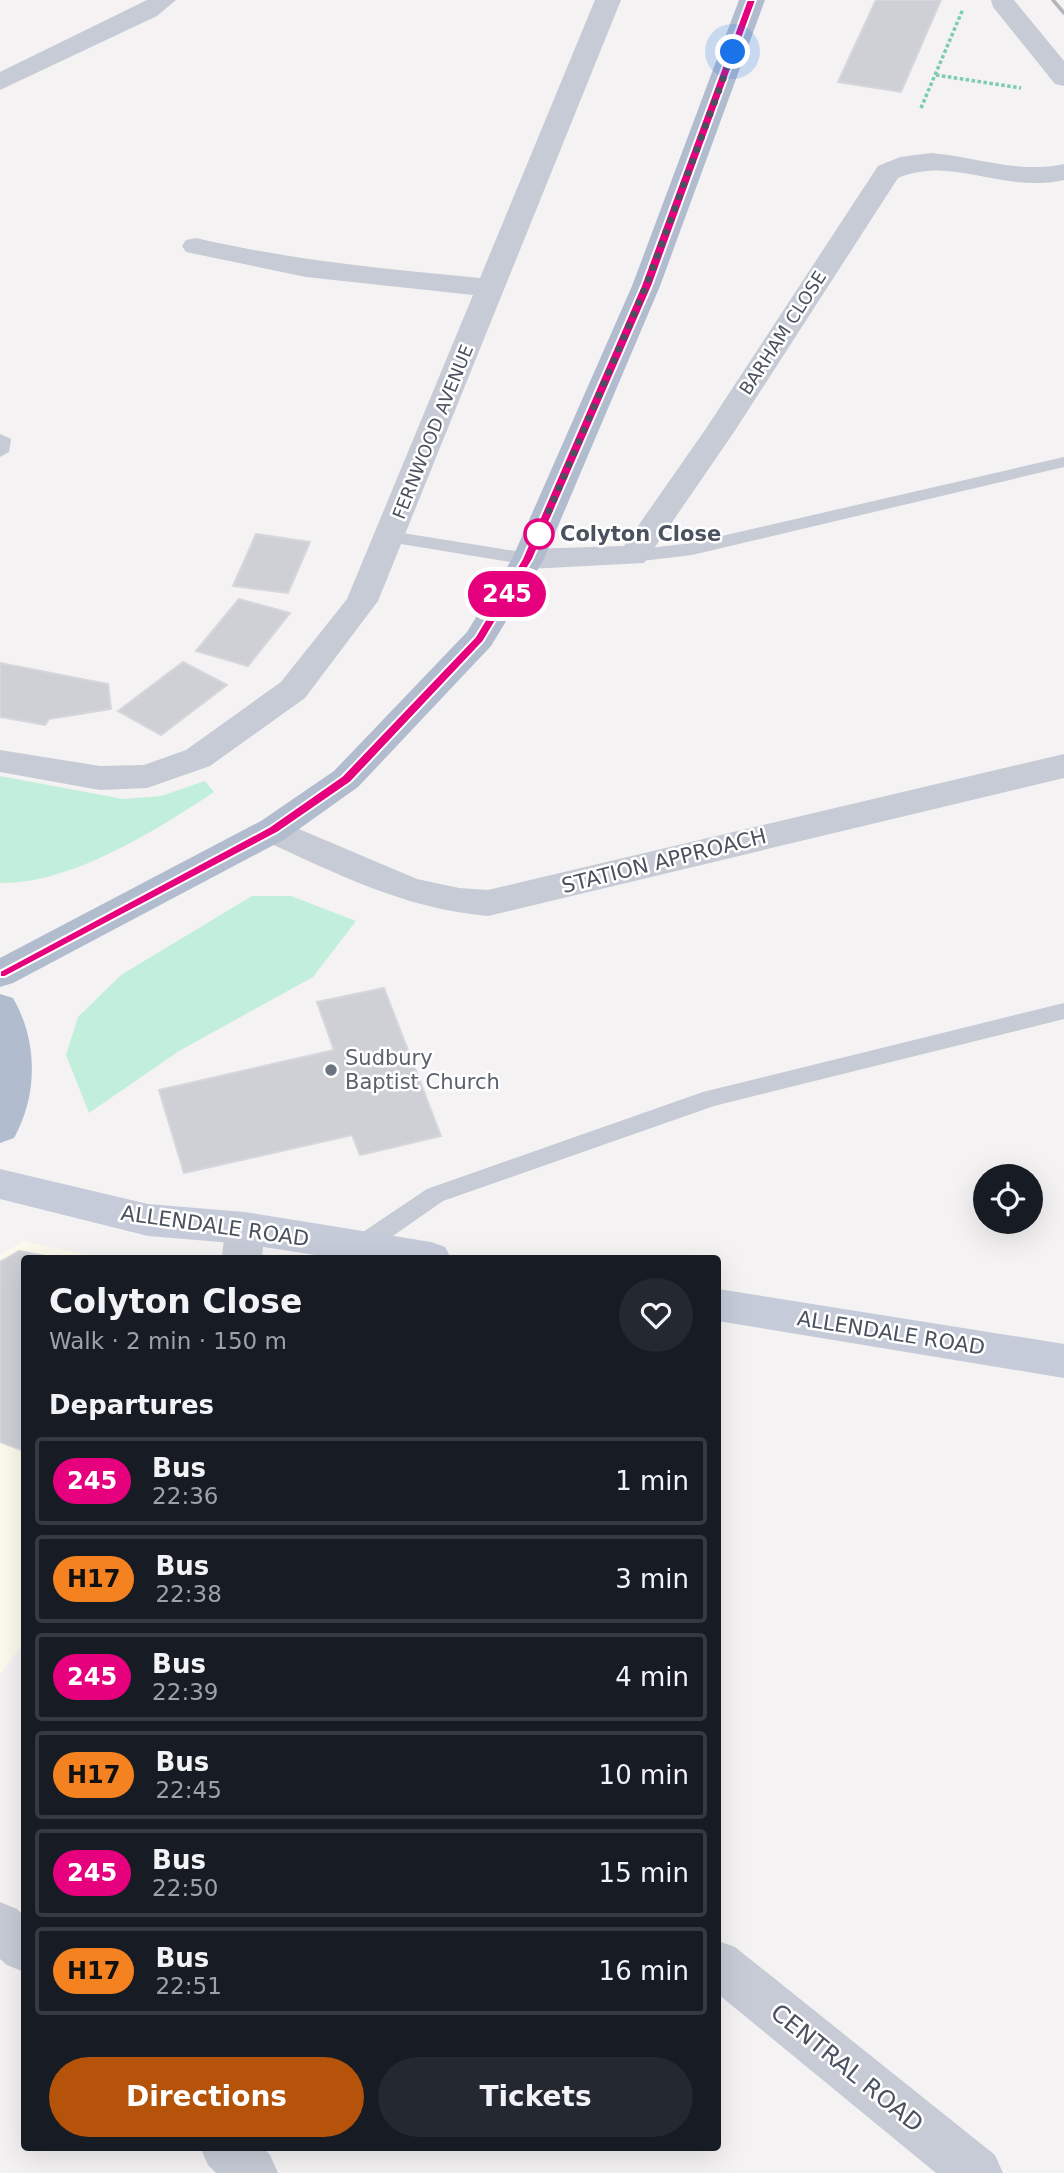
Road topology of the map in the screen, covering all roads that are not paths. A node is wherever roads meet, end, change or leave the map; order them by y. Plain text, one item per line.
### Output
1 (163, 0) edge
2 (608, 0) edge
3 (752, 0) edge
4 (1002, 2) dead end
5 (1064, 78) edge
6 (0, 82) edge
7 (1064, 172) edge
8 (196, 246) dead end
9 (492, 288) junction
10 (1064, 462) edge
11 (390, 537) junction
12 (633, 556) junction
13 (528, 559) junction
14 (0, 761) edge
15 (1064, 766) edge
16 (273, 830) junction
17 (0, 974) edge
18 (0, 1008) edge
19 (1064, 1011) edge
20 (0, 1129) edge
21 (0, 1184) edge
22 (243, 1243) edge
23 (359, 1247) junction
24 (411, 1255) edge
25 (721, 1305) edge
26 (1064, 1361) edge
27 (0, 1925) edge
28 (21, 1946) edge
29 (721, 1966) edge
30 (230, 2151) edge
31 (252, 2173) edge
32 (977, 2173) edge

1 - 6 street
2 - 9 street, FERNWOOD AVENUE
3 - 13 main road
4 - 5 street
7 - 12 street, BARHAM CLOSE
8 - 9 street
9 - 11 street, FERNWOOD AVENUE
10 - 12 lane
11 - 13 lane
11 - 14 street, FERNWOOD AVENUE
12 - 13 street
13 - 16 main road
15 - 16 street, STATION APPROACH
16 - 17 main road
18 - 20 main road
19 - 23 lane
21 - 22 street, ALLENDALE ROAD
22 - 23 street, ALLENDALE ROAD
23 - 24 street, ALLENDALE ROAD
25 - 26 street, ALLENDALE ROAD
27 - 28 street
29 - 32 street, CENTRAL ROAD
30 - 31 street

